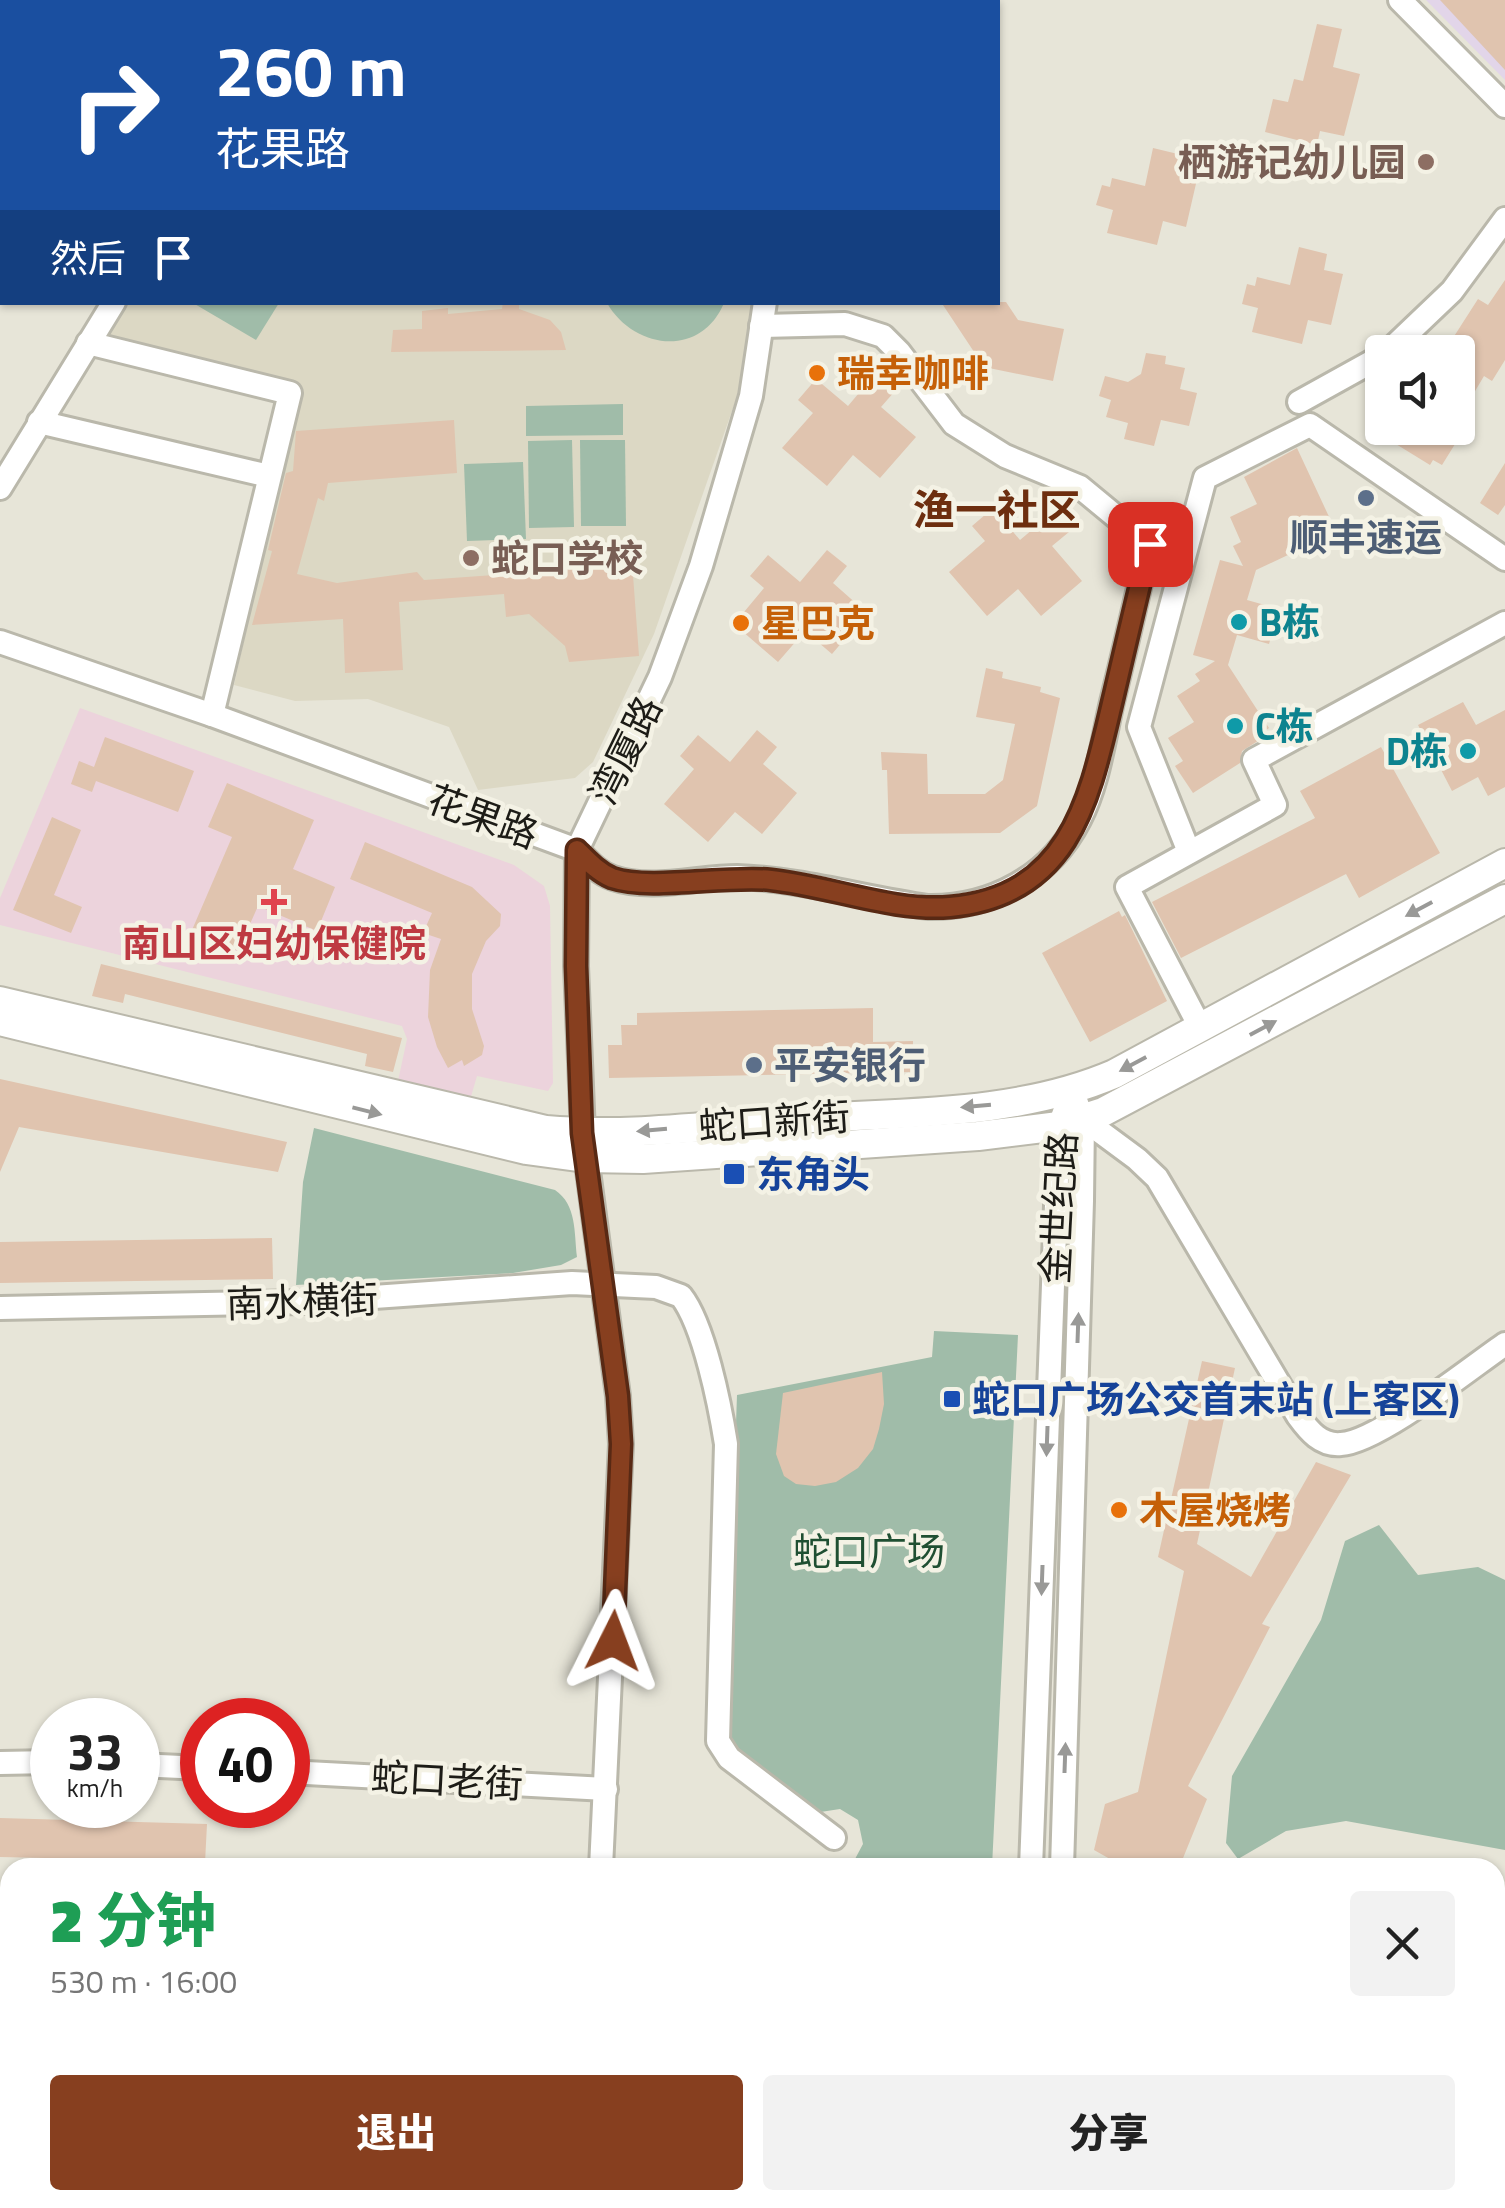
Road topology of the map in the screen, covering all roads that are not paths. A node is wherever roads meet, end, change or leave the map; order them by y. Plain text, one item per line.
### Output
1 (1400, 0) edge
2 (1505, 106) edge
3 (1505, 220) edge
4 (112, 305) edge
5 (763, 314) edge
6 (1405, 335) edge
7 (88, 343) junction
8 (1365, 365) edge
9 (1300, 402) dead end
10 (40, 422) junction
11 (270, 476) junction
12 (0, 488) edge
13 (1505, 559) edge
14 (1505, 623) edge
15 (0, 642) edge
16 (212, 716) junction
17 (577, 850) junction
18 (1189, 852) junction
19 (1505, 863) edge
20 (1505, 899) edge
21 (0, 1001) edge
22 (0, 1021) edge
23 (1200, 1027) junction
24 (1072, 1090) junction
25 (1071, 1122) junction
26 (584, 1146) junction
27 (603, 1283) junction
28 (0, 1308) edge
29 (1505, 1344) edge
30 (30, 1762) edge
31 (0, 1763) edge
32 (310, 1773) edge
33 (606, 1789) junction
34 (834, 1838) dead end
35 (602, 1858) edge
36 (1032, 1858) edge
37 (1060, 1858) edge

1 - 2 street
3 - 6 street
4 - 7 street
5 - 17 street, 湾厦路
5 - 17 street, 花果路
7 - 10 street
7 - 11 street
8 - 9 street
10 - 11 street
10 - 12 street
11 - 16 street
13 - 18 street
14 - 18 street
15 - 16 street, 花果路
16 - 17 street, 花果路
17 - 26 street, 湾厦路
18 - 23 street
19 -> 23 main road, 蛇口新街
25 -> 20 main road, 蛇口新街
21 - 26 main road, 蛇口新街
22 -> 26 main road, 蛇口新街
23 -> 24 main road, 蛇口新街
24 - 25 street, 金世纪路
24 -> 26 main road, 蛇口新街
25 - 26 main road, 蛇口新街
25 - 29 street
25 -> 36 street, 金世纪路
37 -> 25 street, 金世纪路
26 - 27 street, 湾厦路
27 - 28 street, 南水横街
27 - 33 street, 湾厦路
27 - 34 street, 南水横街
30 - 31 street
32 - 33 street, 蛇口老街
33 - 35 street, 湾厦路

